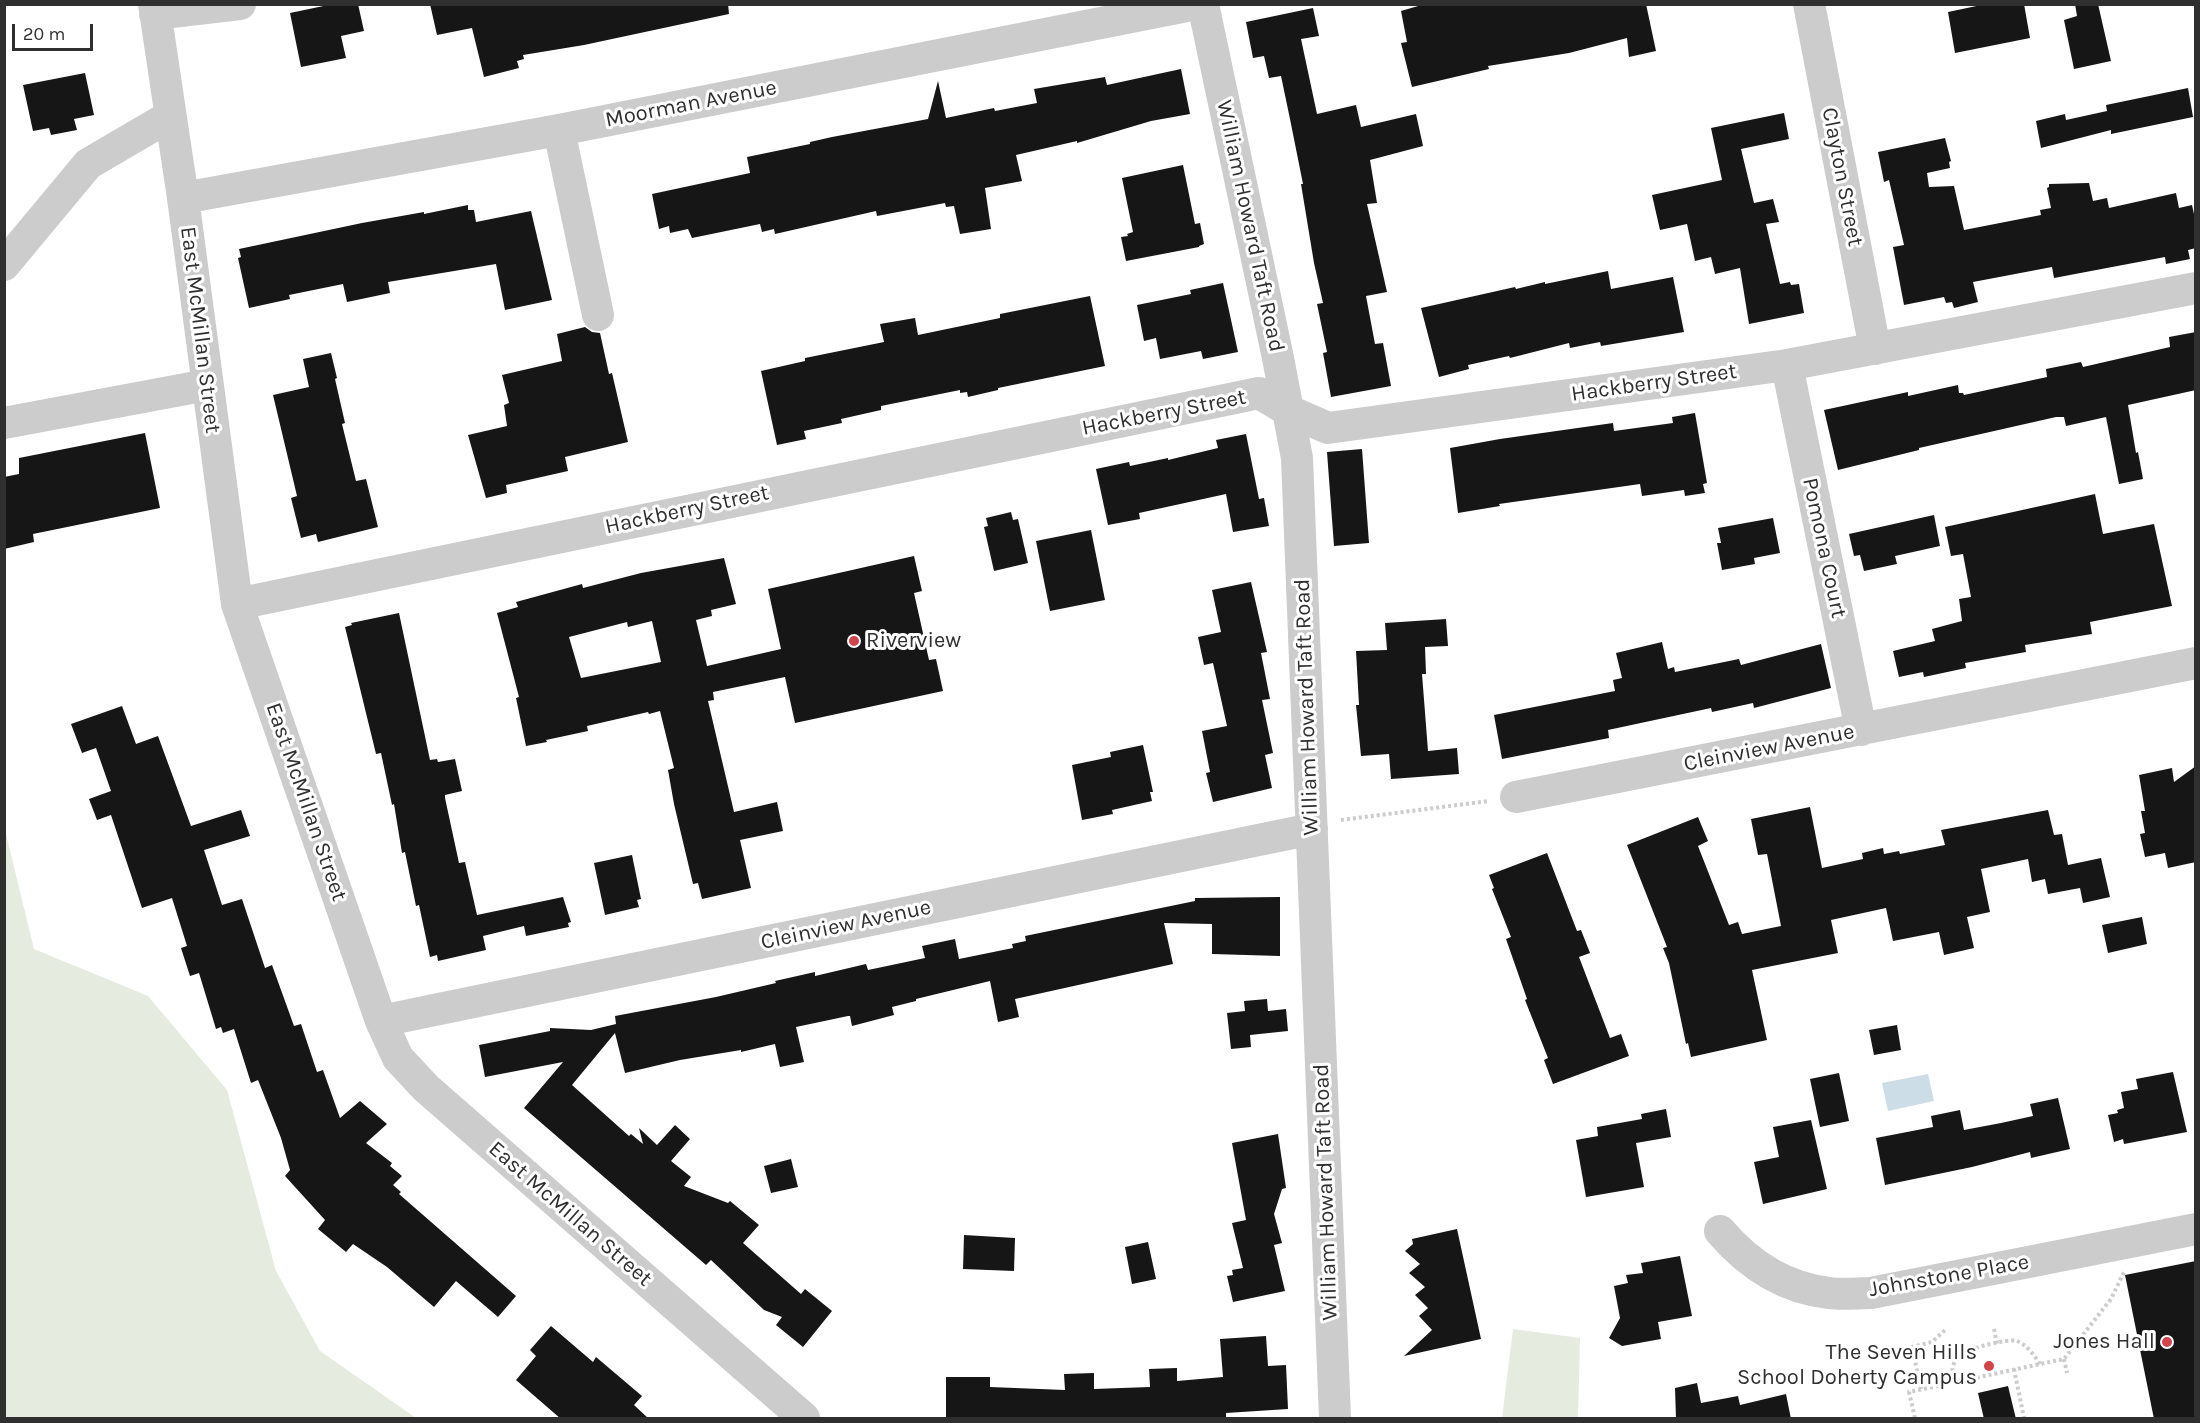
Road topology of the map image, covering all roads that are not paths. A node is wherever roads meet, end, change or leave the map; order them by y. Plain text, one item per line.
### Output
1 (240, 4) edge
2 (1197, 4) edge
3 (1203, 4) edge
4 (1809, 4) edge
5 (154, 9) edge
6 (170, 116) junction
7 (560, 130) junction
8 (183, 198) junction
9 (4, 265) edge
10 (2196, 288) edge
11 (598, 315) dead end
12 (1875, 349) junction
13 (1787, 365) junction
14 (208, 393) junction
15 (1289, 411) junction
16 (18, 430) edge
17 (237, 604) junction
18 (2196, 663) edge
19 (1861, 730) junction
20 (1516, 797) road end
21 (1326, 825) junction
22 (381, 1021) junction
23 (2196, 1229) edge
24 (1720, 1231) dead end
25 (804, 1419) edge
26 (1335, 1419) edge

1 - 5 street
2 - 7 street, Moorman Avenue
3 - 15 street, William Howard Taft Road
4 - 12 street, Clayton Street
5 - 6 street, East McMillan Street
6 - 8 street, East McMillan Street
6 - 9 street
7 - 8 street, Moorman Avenue
7 - 11 street
8 - 14 street, East McMillan Street
10 - 12 street, Hackberry Street
12 - 13 street, Hackberry Street
13 - 15 street, Hackberry Street
13 - 19 street, Pomona Court
14 - 16 street
14 - 17 street, East McMillan Street
15 - 17 street, Hackberry Street
15 - 21 street, William Howard Taft Road
17 - 22 street, East McMillan Street
18 - 19 street, Cleinview Avenue
19 - 20 street, Cleinview Avenue
21 - 22 street, Cleinview Avenue
21 - 26 street, William Howard Taft Road
22 - 25 street, East McMillan Street
23 - 24 street, Johnstone Place

